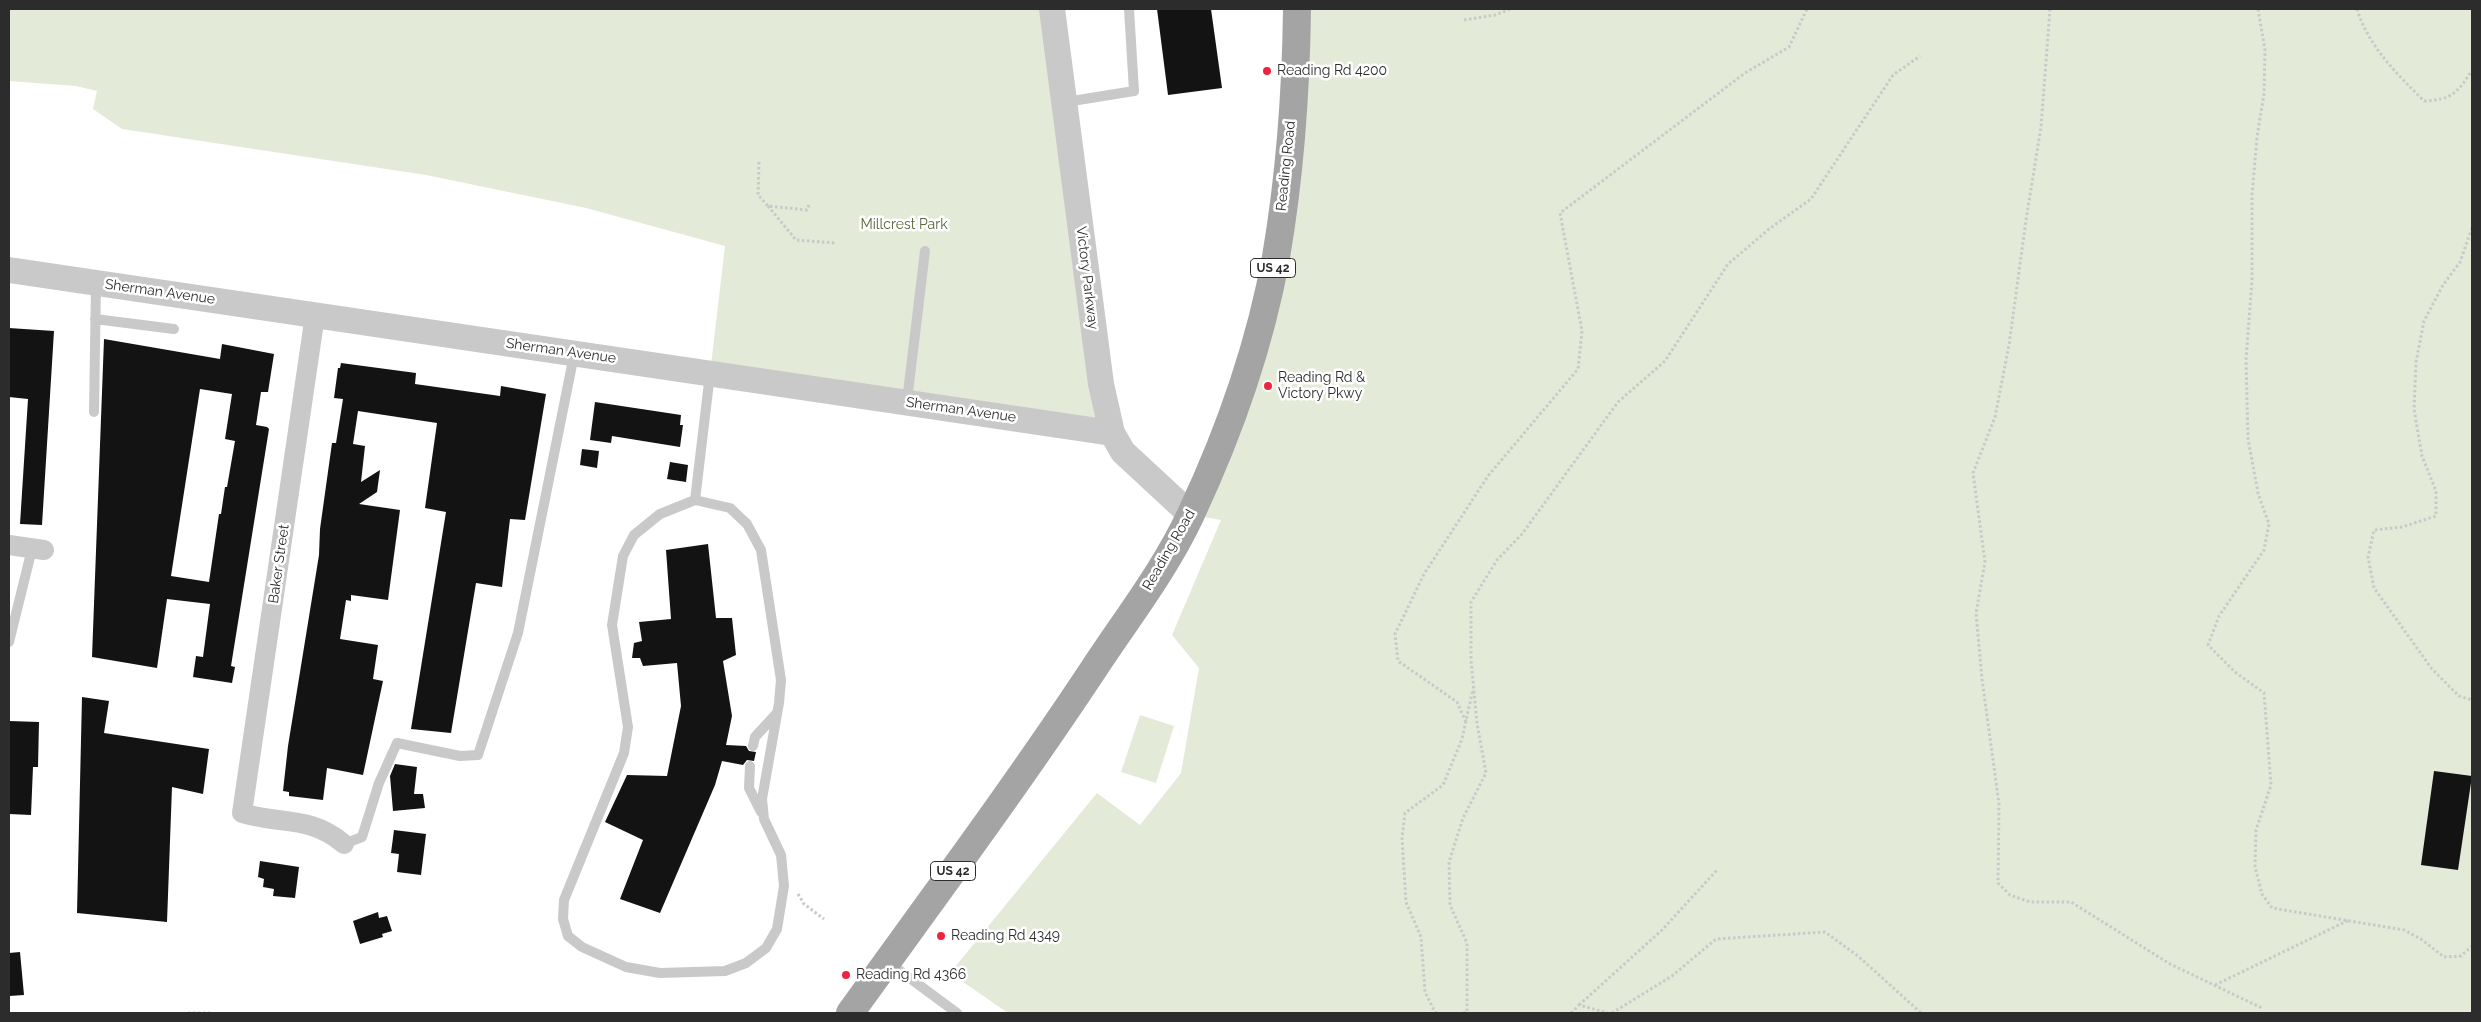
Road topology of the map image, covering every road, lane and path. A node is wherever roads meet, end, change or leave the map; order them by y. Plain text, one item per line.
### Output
1 (1052, 9) edge
2 (1129, 9) edge
3 (1297, 9) edge
4 (1510, 9) edge
5 (1807, 9) edge
6 (2050, 9) edge
7 (2258, 9) edge
8 (2357, 9) edge
9 (1464, 20) dead end
10 (1920, 56) dead end
11 (2472, 70) edge
12 (1065, 102) junction
13 (759, 162) dead end
14 (809, 205) dead end
15 (768, 206) junction
16 (2472, 228) edge
17 (835, 242) dead end
18 (925, 251) dead end
19 (9, 270) edge
20 (96, 282) junction
21 (315, 315) junction
22 (95, 319) junction
23 (174, 329) dead end
24 (574, 353) junction
25 (710, 373) junction
26 (907, 402) junction
27 (94, 412) dead end
28 (1112, 433) junction
29 (694, 500) junction
30 (1191, 515) junction
31 (9, 545) edge
32 (38, 549) joint
33 (9, 642) edge
34 (1474, 686) junction
35 (2472, 700) edge
36 (777, 712) junction
37 (1466, 722) junction
38 (754, 746) dead end
39 (750, 766) dead end
40 (764, 819) junction
41 (344, 844) joint
42 (1717, 870) dead end
43 (784, 886) junction
44 (824, 919) dead end
45 (2349, 920) junction
46 (2472, 946) edge
47 (887, 962) junction
48 (2215, 985) junction
49 (1579, 1005) junction
50 (2262, 1008) dead end
51 (188, 1013) edge
52 (210, 1013) edge
53 (850, 1013) edge
54 (957, 1013) edge
55 (1437, 1013) edge
56 (1464, 1013) edge
57 (1571, 1013) edge
58 (1608, 1013) edge
59 (1612, 1013) edge
60 (1922, 1013) edge

1 - 12 street, Victory Parkway
2 - 12 lane
3 - 30 main road, Reading Road / US 42
4 - 9 path
5 - 37 path
6 - 48 path
7 - 45 path
8 - 11 path
10 - 34 path
12 - 28 street, Victory Parkway
13 - 15 path
14 - 15 path
15 - 17 path
16 - 35 path
18 - 26 lane
19 - 20 street, Sherman Avenue
20 - 21 street, Sherman Avenue
20 - 22 lane
21 - 24 street, Sherman Avenue
21 - 41 street, Baker Street
22 - 23 lane
22 - 27 lane
24 - 25 street, Sherman Avenue
24 - 41 lane
25 - 26 street, Sherman Avenue
25 - 29 lane
26 - 28 street, Sherman Avenue
28 - 30 street, Victory Parkway
29 - 36 lane
29 - 43 lane
30 - 47 main road, Reading Road / US 42
31 - 32 street
32 - 33 lane
34 - 37 path
34 - 56 path
36 - 38 lane
36 - 40 lane
37 - 55 path
39 - 40 lane
40 - 43 lane
42 - 49 path
43 - 44 path
45 - 46 path
45 - 48 path
47 - 53 main road, Reading Road / US 42
47 - 54 lane
48 - 50 path
49 - 57 path
49 - 58 path
51 - 52 path
59 - 60 path

